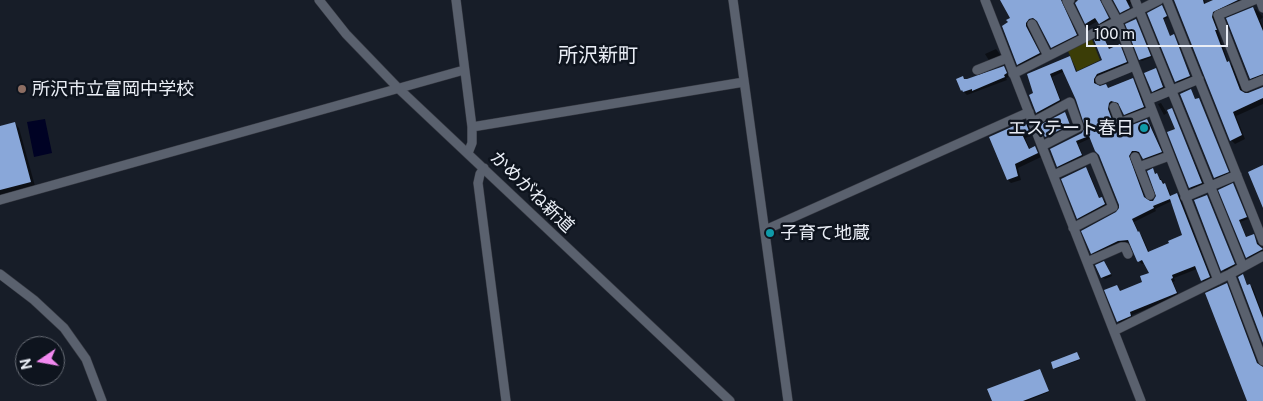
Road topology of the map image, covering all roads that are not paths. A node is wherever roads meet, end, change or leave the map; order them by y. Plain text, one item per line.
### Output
1 (319, 0) edge
2 (456, 0) edge
3 (733, 0) edge
4 (985, 0) edge
5 (1070, 0) edge
6 (1106, 0) edge
7 (1135, 0) edge
8 (1159, 0) edge
9 (1167, 0) edge
10 (1254, 0) edge
11 (1260, 0) edge
12 (1263, 8) edge
13 (1139, 9) junction
14 (1117, 20) junction
15 (1032, 24) dead end
16 (1085, 37) junction
17 (1048, 56) junction
18 (1007, 58) junction
19 (1134, 66) junction
20 (464, 70) junction
21 (977, 70) dead end
22 (1014, 74) junction
23 (1199, 79) junction
24 (1100, 80) dead end
25 (1263, 80) edge
26 (744, 82) junction
27 (398, 88) junction
28 (1173, 90) junction
29 (1148, 100) junction
30 (1114, 107) dead end
31 (1151, 111) junction
32 (1029, 112) junction
33 (1033, 122) junction
34 (472, 127) junction
35 (1042, 146) junction
36 (468, 153) junction
37 (1169, 156) junction
38 (1135, 157) dead end
39 (1139, 167) junction
40 (484, 168) junction
41 (1054, 175) junction
42 (1237, 175) junction
43 (1210, 186) junction
44 (1150, 196) dead end
45 (1186, 197) junction
46 (0, 200) edge
47 (1073, 228) junction
48 (764, 230) junction
49 (1263, 241) edge
50 (1128, 254) dead end
51 (1263, 256) edge
52 (1087, 262) junction
53 (1243, 267) junction
54 (0, 274) edge
55 (1230, 274) junction
56 (1218, 280) junction
57 (1114, 331) junction
58 (1263, 362) edge
59 (102, 401) edge
60 (506, 401) edge
61 (730, 401) edge
62 (788, 401) edge
63 (1141, 401) edge

1 - 27 street, かめがね新道
2 - 20 street
3 - 26 street
4 - 18 street
5 - 16 street
6 - 14 street
7 - 13 street
8 - 13 street
9 - 23 street
10 - 25 street
11 - 12 street
13 - 14 street
13 - 28 street
14 - 16 street
14 - 19 street
15 - 17 street
16 - 17 street
17 - 22 street
18 - 21 street
18 - 22 street
19 - 24 street
19 - 29 street
20 - 27 street
20 - 34 street
22 - 32 street
23 - 28 street
23 - 42 street
26 - 34 street
26 - 48 street
27 - 36 street, かめがね新道
27 - 46 street
28 - 29 street
28 - 43 street
29 - 31 street
30 - 31 street
31 - 37 street
32 - 33 street
32 - 48 street
33 - 35 street
33 - 35 street
34 - 36 street
35 - 41 street
36 - 40 street, かめがね新道
37 - 39 street
37 - 45 street
38 - 39 street
39 - 44 street
40 - 60 street
40 - 61 street, かめがね新道
41 - 47 street
41 - 47 street
42 - 43 street
42 - 49 street
43 - 45 street
43 - 53 street
45 - 56 street
47 - 52 street
48 - 62 street
50 - 52 street
51 - 53 street
52 - 57 street
53 - 55 street
54 - 59 street
55 - 56 street
55 - 58 street
56 - 57 street
57 - 63 street

